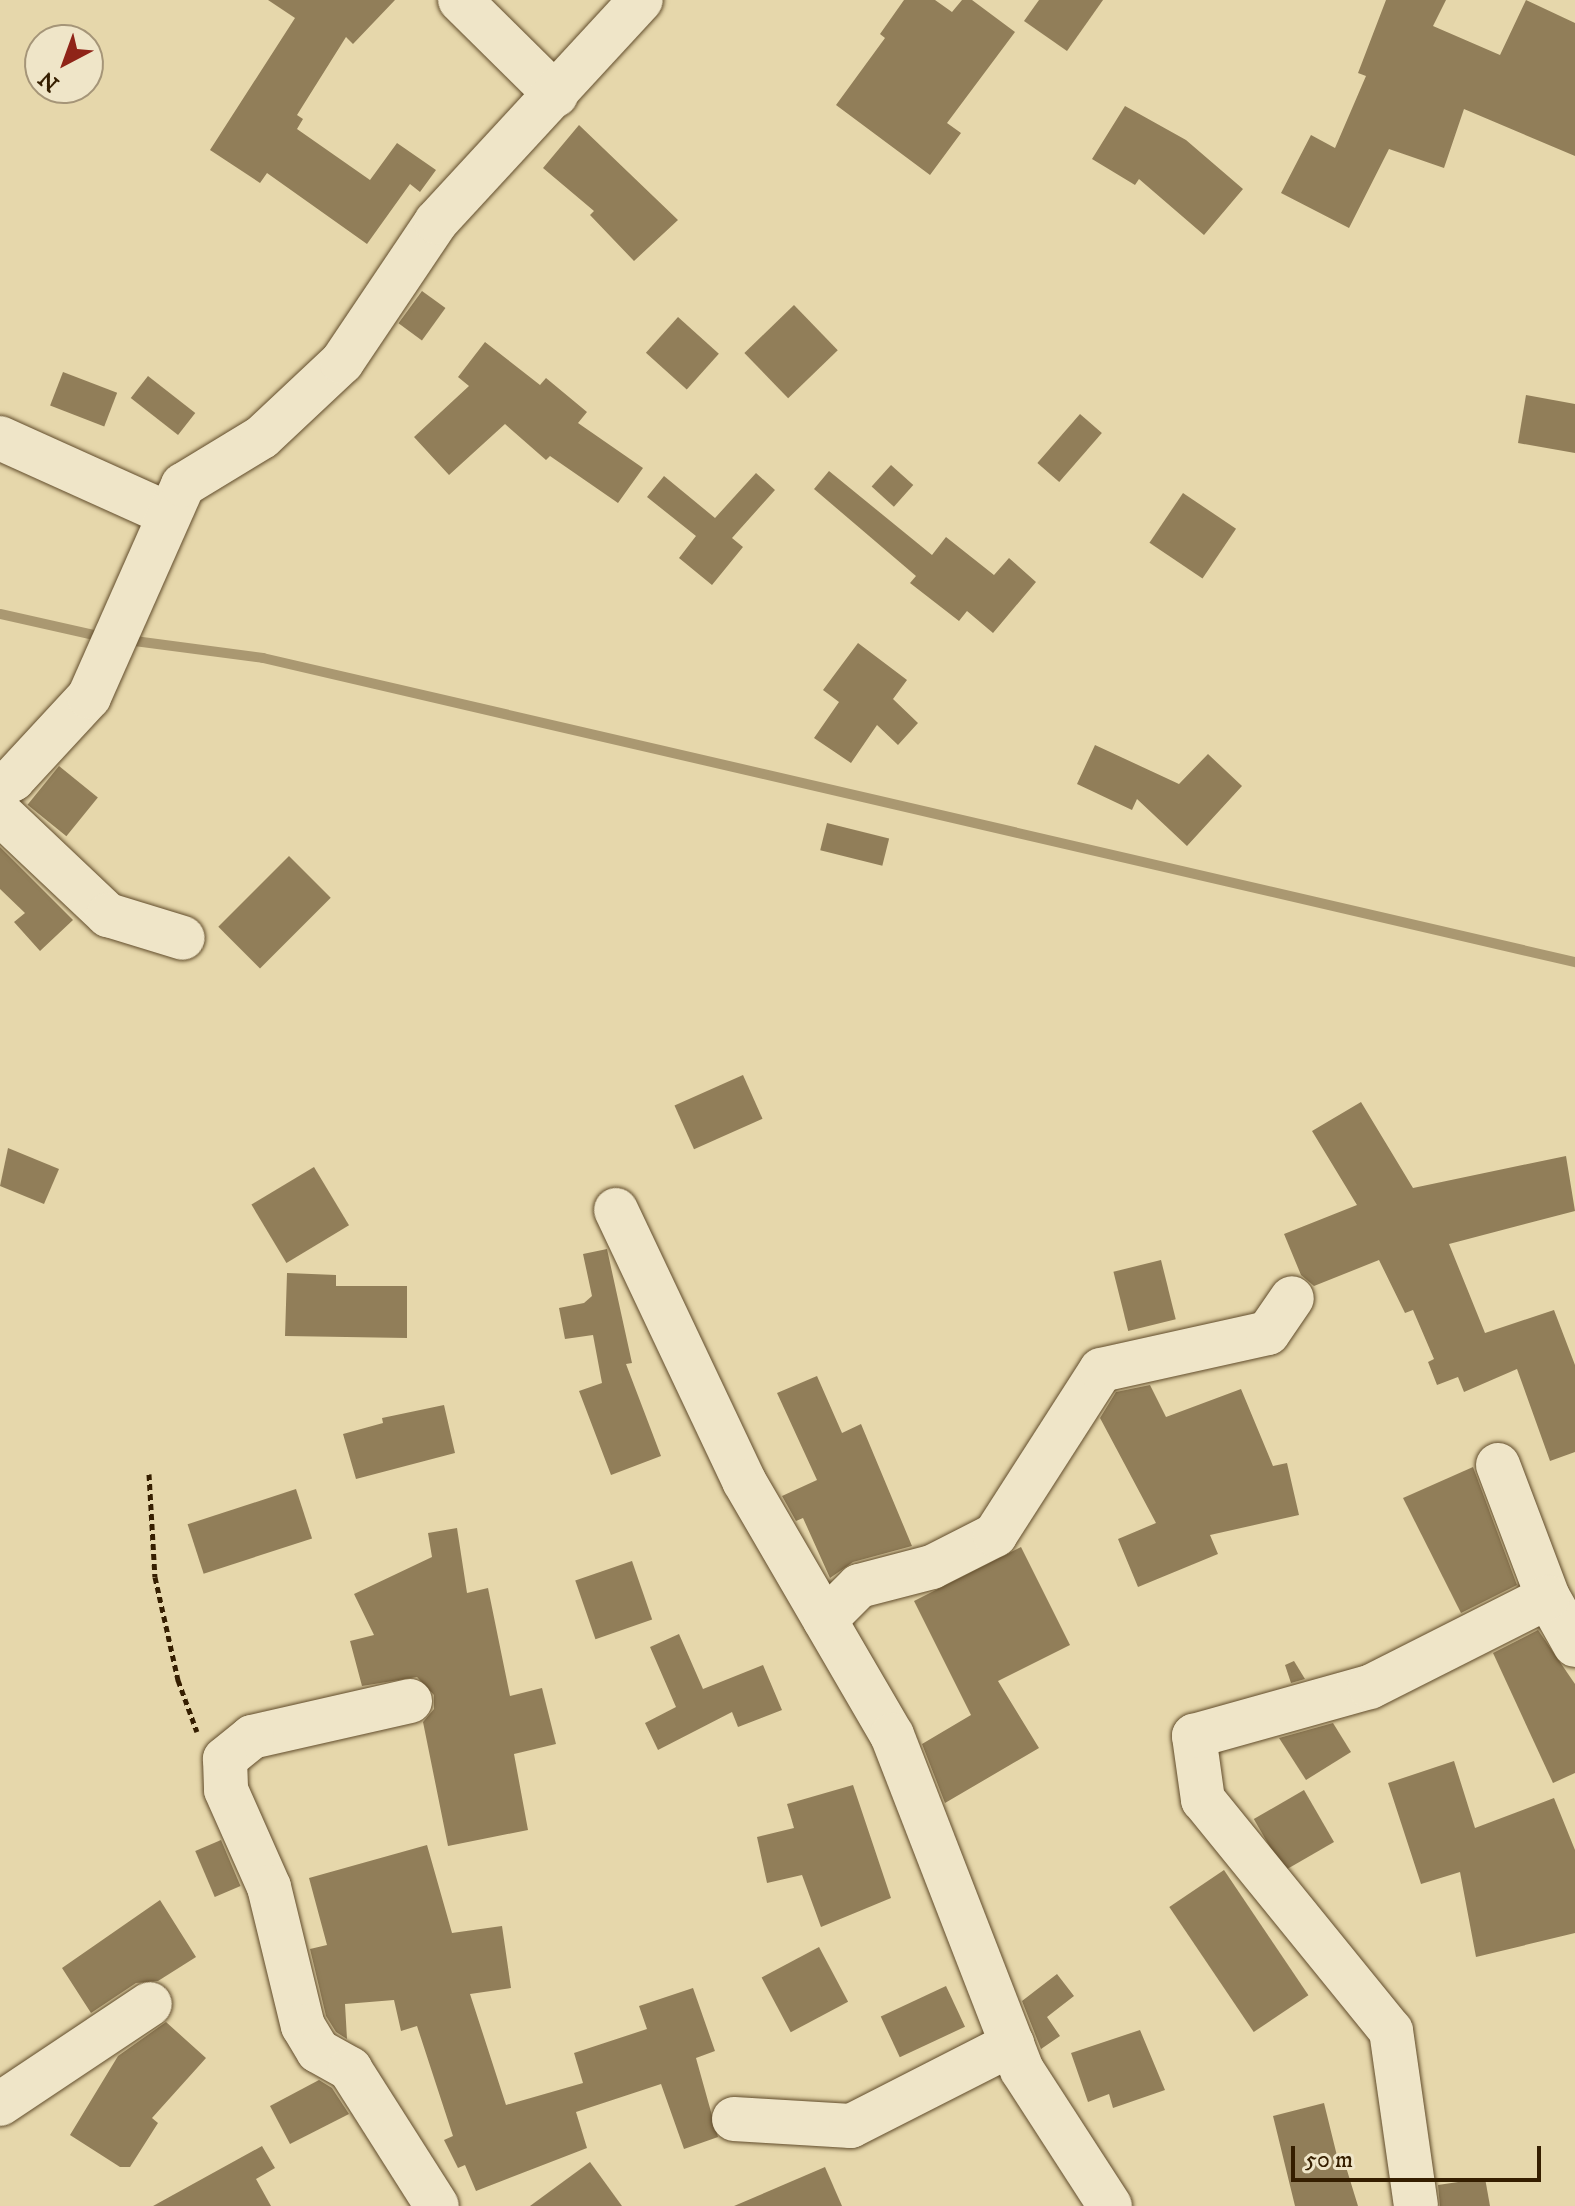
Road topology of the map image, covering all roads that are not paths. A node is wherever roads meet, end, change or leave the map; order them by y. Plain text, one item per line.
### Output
1 (460, 0) edge
2 (641, 0) edge
3 (556, 95) junction
4 (0, 438) edge
5 (168, 514) junction
6 (0, 786) edge
7 (0, 813) edge
8 (183, 938) dead end
9 (616, 1210) dead end
10 (1292, 1298) dead end
11 (1498, 1465) dead end
12 (1548, 1597) junction
13 (825, 1620) junction
14 (1575, 1645) edge
15 (410, 1701) dead end
16 (150, 2004) dead end
17 (1012, 2044) junction
18 (0, 2104) edge
19 (734, 2119) dead end
20 (437, 2206) edge
21 (1110, 2206) edge
22 (1416, 2206) edge

1 - 3 street
2 - 3 street
3 - 5 street
4 - 5 street
5 - 6 street
7 - 8 street
9 - 13 street
10 - 13 street
11 - 12 street
12 - 14 street
12 - 22 street
13 - 17 street
15 - 20 street
16 - 18 street
17 - 19 street
17 - 21 street

